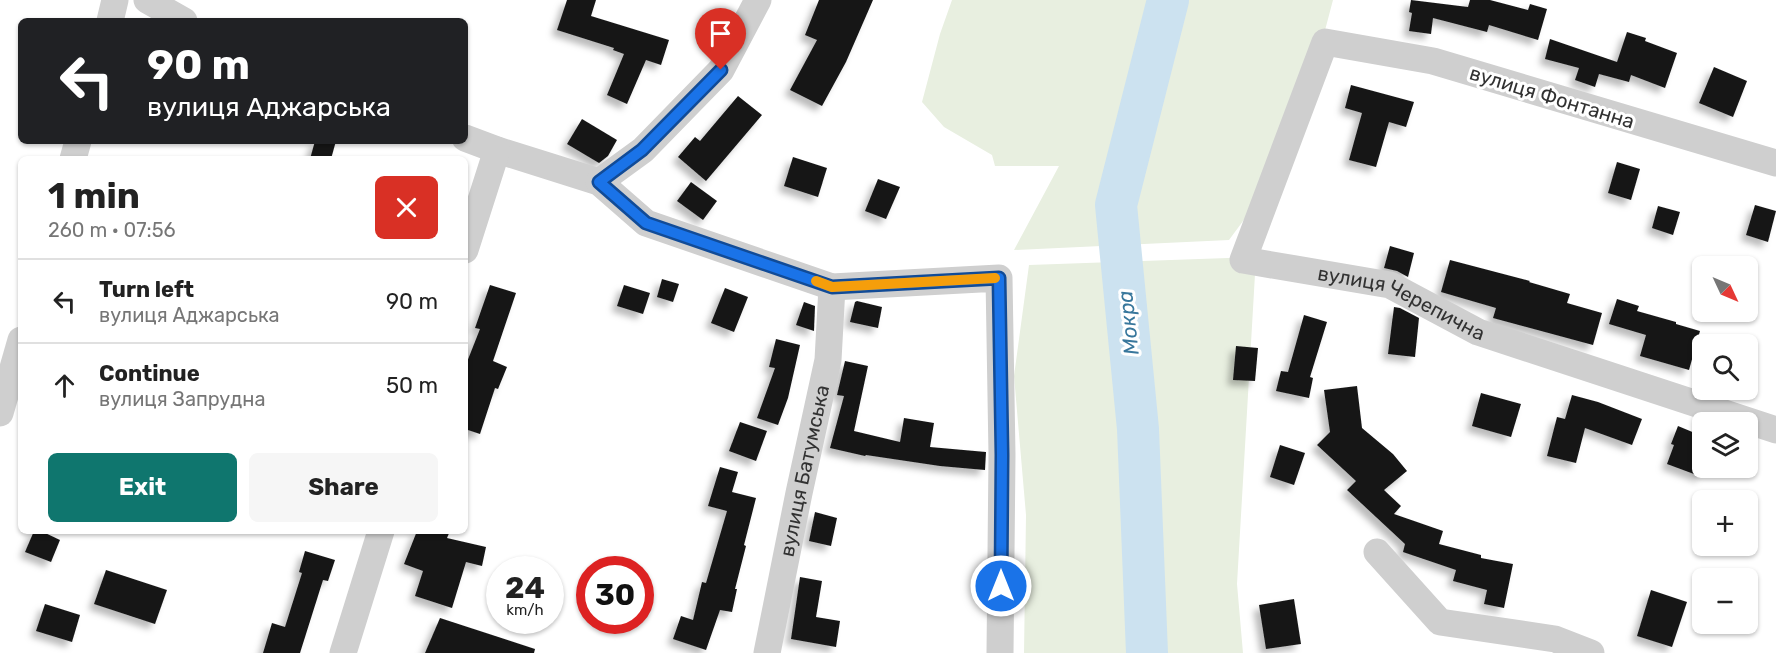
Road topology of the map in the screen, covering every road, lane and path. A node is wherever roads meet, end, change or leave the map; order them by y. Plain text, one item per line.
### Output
1 (115, 0) edge
2 (147, 0) edge
3 (758, 0) edge
4 (111, 18) edge
5 (179, 18) edge
6 (1325, 42) joint
7 (468, 139) edge
8 (497, 150) junction
9 (1776, 163) edge
10 (599, 182) junction
11 (468, 241) edge
12 (832, 287) junction
13 (18, 350) edge
14 (0, 413) edge
15 (1776, 430) edge
16 (380, 534) edge
17 (1377, 552) dead end
18 (343, 653) edge
19 (767, 653) edge
20 (1000, 653) edge
21 (1591, 653) edge

1 - 4 street
2 - 5 street
3 - 10 street
6 - 9 street, вулиця Фонтанна
6 - 15 street, вулиця Черепична
7 - 8 street
8 - 10 street
8 - 11 street
10 - 12 street
12 - 19 street, вулиця Батумська
12 - 20 street
13 - 14 street
16 - 18 street
17 - 21 street

